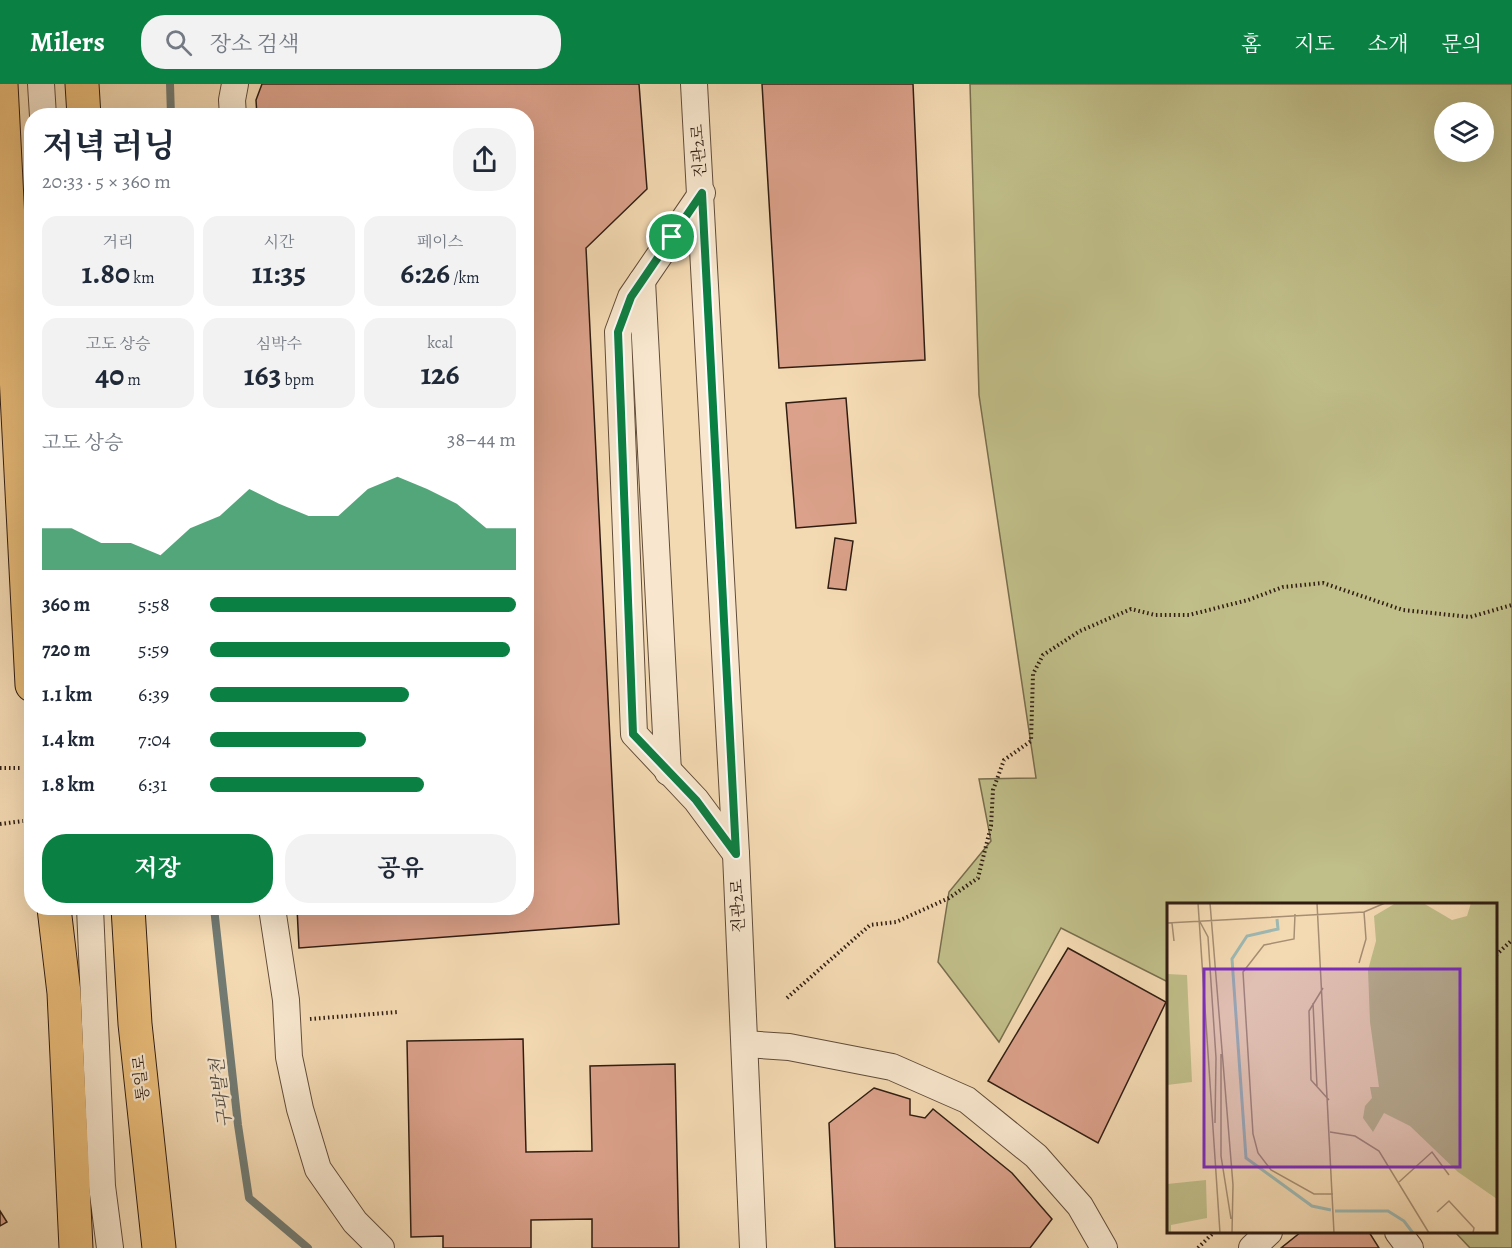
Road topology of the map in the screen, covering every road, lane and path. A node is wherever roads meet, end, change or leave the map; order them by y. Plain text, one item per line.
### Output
1 (1, 84) edge
2 (41, 84) edge
3 (82, 84) edge
4 (235, 84) edge
5 (694, 84) edge
6 (42, 108) edge
7 (84, 108) edge
8 (232, 108) edge
9 (702, 193) junction
10 (24, 530) edge
11 (1512, 605) edge
12 (0, 768) edge
13 (20, 768) dead end
14 (23, 821) dead end
15 (0, 824) edge
16 (736, 854) junction
17 (55, 915) edge
18 (69, 915) edge
19 (90, 915) edge
20 (128, 915) edge
21 (273, 915) edge
22 (1512, 940) edge
23 (1497, 954) edge
24 (64, 993) junction
25 (787, 998) dead end
26 (398, 1012) dead end
27 (307, 1020) dead end
28 (745, 1044) junction
29 (1213, 1233) edge
30 (1268, 1233) edge
31 (1399, 1233) edge
32 (76, 1248) edge
33 (110, 1248) edge
34 (159, 1248) edge
35 (381, 1248) edge
36 (753, 1248) edge
37 (1104, 1248) edge
38 (1198, 1248) edge
39 (1251, 1248) edge
40 (1410, 1248) edge

1 - 10 main road
2 - 6 street
3 - 7 main road
4 - 8 street
5 - 9 street, 진관2로
9 - 16 street, 진관2로
9 - 16 street
11 - 25 path
12 - 13 path
14 - 15 path
16 - 28 street, 진관2로
17 - 24 main road
18 - 24 street
19 - 33 street
20 - 34 main road, 통일로
21 - 35 street
22 - 23 path
24 - 32 main road
26 - 27 path
28 - 36 street, 진관2로
28 - 37 street
29 - 38 path
30 - 39 street
31 - 40 street

